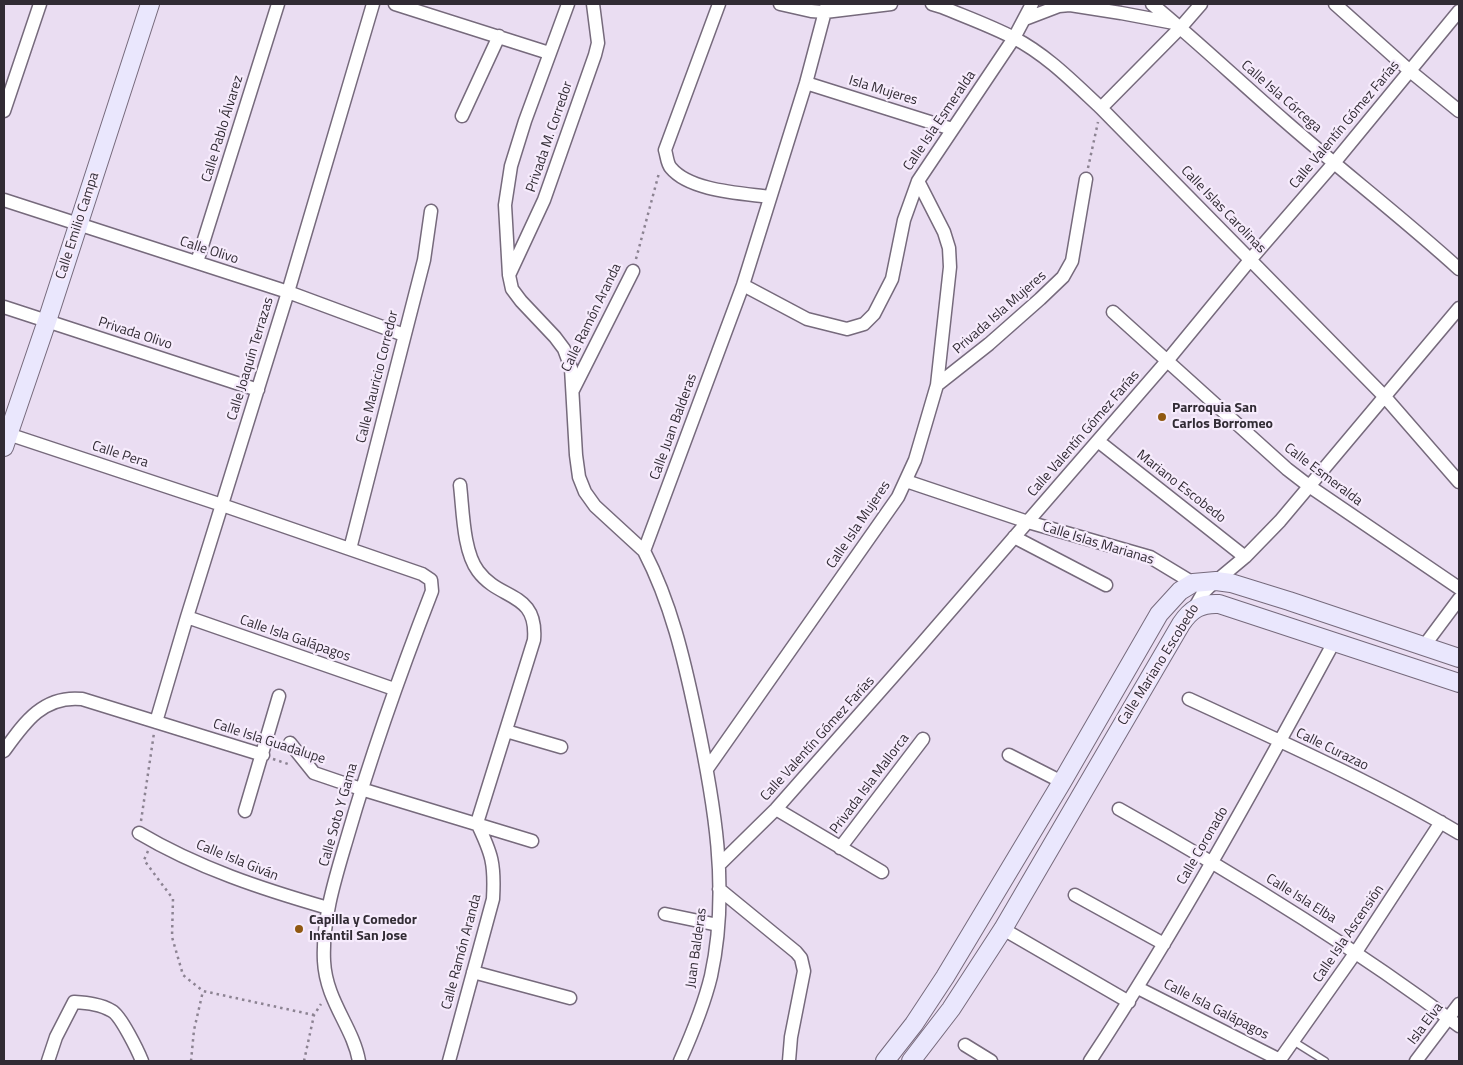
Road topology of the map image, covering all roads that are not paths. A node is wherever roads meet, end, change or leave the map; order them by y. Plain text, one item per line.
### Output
1 (40, 4) edge
2 (150, 4) edge
3 (278, 4) edge
4 (373, 4) edge
5 (395, 4) edge
6 (568, 4) edge
7 (593, 4) edge
8 (719, 4) edge
9 (780, 4) edge
10 (890, 4) edge
11 (932, 4) edge
12 (1032, 4) edge
13 (1152, 4) edge
14 (1201, 4) edge
15 (1335, 4) edge
16 (1058, 5) edge
17 (826, 8) edge
18 (1459, 11) edge
19 (1025, 19) junction
20 (1178, 26) junction
21 (499, 36) junction
22 (1014, 38) junction
23 (550, 53) junction
24 (1410, 71) junction
25 (806, 83) junction
26 (1102, 108) junction
27 (4, 111) edge
28 (1459, 111) edge
29 (462, 116) dead end
30 (952, 129) junction
31 (1334, 164) junction
32 (1086, 179) road end
33 (918, 181) junction
34 (770, 197) junction
35 (4, 200) edge
36 (431, 212) dead end
37 (79, 224) junction
38 (1250, 260) junction
39 (196, 262) junction
40 (1459, 269) edge
41 (633, 271) road end
42 (508, 275) junction
43 (743, 285) junction
44 (288, 292) junction
45 (4, 307) edge
46 (1459, 308) edge
47 (1113, 312) dead end
48 (47, 321) junction
49 (404, 335) junction
50 (1167, 361) junction
51 (937, 385) junction
52 (258, 390) junction
53 (573, 390) junction
54 (1385, 397) junction
55 (6, 441) edge
56 (1098, 441) junction
57 (906, 481) junction
58 (1459, 482) edge
59 (460, 485) dead end
60 (1309, 486) junction
61 (222, 505) junction
62 (1028, 522) junction
63 (1014, 537) junction
64 (350, 549) junction
65 (644, 551) junction
66 (1245, 557) junction
67 (431, 580) joint
68 (1216, 581) junction
69 (1193, 583) junction
70 (1106, 585) dead end
71 (1459, 588) edge
72 (1459, 599) edge
73 (1194, 608) junction
74 (187, 617) junction
75 (1334, 642) junction
76 (1424, 646) junction
77 (1459, 658) edge
78 (1459, 683) edge
79 (394, 689) junction
80 (279, 696) dead end
81 (1189, 699) dead end
82 (156, 722) junction
83 (506, 731) junction
84 (923, 739) dead end
85 (1280, 741) junction
86 (290, 743) dead end
87 (561, 747) dead end
88 (4, 751) edge
89 (262, 755) junction
90 (1009, 755) dead end
91 (707, 769) junction
92 (1062, 782) junction
93 (361, 789) junction
94 (776, 809) junction
95 (1119, 809) dead end
96 (246, 811) dead end
97 (1441, 822) junction
98 (477, 823) junction
99 (139, 833) road end
100 (1459, 833) edge
101 (532, 841) dead end
102 (840, 848) junction
103 (1212, 861) junction
104 (719, 865) junction
105 (882, 872) dead end
106 (719, 889) junction
107 (1075, 895) dead end
108 (328, 908) junction
109 (665, 914) dead end
110 (718, 926) junction
111 (1003, 929) junction
112 (1164, 944) junction
113 (1356, 952) junction
114 (473, 972) junction
115 (1138, 988) junction
116 (570, 998) dead end
117 (1129, 1002) junction
118 (1459, 1004) edge
119 (1448, 1018) junction
120 (1459, 1026) edge
121 (1293, 1041) junction
122 (965, 1045) dead end
123 (48, 1061) edge
124 (142, 1061) edge
125 (359, 1061) edge
126 (449, 1061) edge
127 (680, 1061) edge
128 (789, 1061) edge
129 (884, 1061) edge
130 (911, 1061) edge
131 (991, 1061) edge
132 (1090, 1061) edge
133 (1280, 1061) edge
134 (1325, 1061) edge
135 (1416, 1061) edge

1 - 27 street
2 - 37 main road, Calle Emilio Campa
3 - 39 street, Calle Pablo Álvarez
4 - 44 street, Calle Joaquín Terrazas
5 - 21 street
6 - 23 street, Calle Ramón Aranda
7 - 42 street, Privada M. Corredor
8 - 34 street
9 - 17 street
10 - 17 street
11 - 22 street, Calle Islas Carolinas
12 - 19 street, Calle Isla Esmeralda
13 - 20 street, Calle Isla Córcega
14 - 20 street
15 - 24 street
16 - 19 street
16 - 20 street
17 - 25 street, Calle Juan Balderas
18 - 24 street, Calle Valentín Gómez Farías
19 - 22 street, Calle Isla Esmeralda
20 - 26 street
20 - 31 street, Calle Isla Córcega
21 - 23 street
21 - 29 street
22 - 26 street, Calle Islas Carolinas
22 - 30 street, Calle Isla Esmeralda
23 - 42 street, Calle Ramón Aranda
24 - 28 street
24 - 31 street, Calle Valentín Gómez Farías
25 - 30 street, Isla Mujeres
25 - 34 street, Calle Juan Balderas
26 - 38 street, Calle Islas Carolinas
30 - 33 street, Calle Isla Esmeralda
31 - 38 street, Calle Valentín Gómez Farías
31 - 40 street, Calle Isla Córcega
32 - 51 street, Privada Isla Mujeres
33 - 43 street, Calle Isla Esmeralda
33 - 51 street, Calle Isla Mujeres
34 - 43 street, Calle Juan Balderas
35 - 37 street, Calle Olivo
36 - 49 street, Calle Mauricio Corredor
37 - 39 street, Calle Olivo
37 - 48 main road, Calle Emilio Campa
38 - 50 street, Calle Valentín Gómez Farías
38 - 54 street, Calle Islas Carolinas
39 - 44 street, Calle Olivo
41 - 53 street, Calle Ramón Aranda
42 - 53 street, Calle Ramón Aranda
43 - 65 street, Calle Juan Balderas
44 - 49 street, Calle Olivo
44 - 52 street, Calle Joaquín Terrazas
45 - 48 street, Privada Olivo
46 - 54 street, Calle Mariano Escobedo
47 - 50 street, Calle Esmeralda
48 - 52 street, Privada Olivo
48 - 55 main road, Calle Emilio Campa
49 - 64 street, Calle Mauricio Corredor
50 - 56 street, Calle Valentín Gómez Farías
50 - 60 street, Calle Esmeralda
51 - 57 street, Calle Isla Mujeres
52 - 61 street, Calle Joaquín Terrazas
53 - 65 street
54 - 58 street, Calle Islas Carolinas
54 - 60 street, Calle Mariano Escobedo
55 - 61 street, Calle Pera
56 - 62 street, Calle Valentín Gómez Farías
56 - 66 street, Mariano Escobedo
57 - 62 street, Calle Islas Marianas
57 - 91 street, Calle Isla Mujeres
59 - 83 street
60 - 66 street, Calle Mariano Escobedo
60 - 71 street, Calle Esmeralda
61 - 64 street, Calle Pera
61 - 74 street, Calle Joaquín Terrazas
62 - 63 street, Calle Valentín Gómez Farías
62 - 69 street, Calle Islas Marianas
63 - 70 street
63 - 94 street, Calle Valentín Gómez Farías
64 - 67 street, Calle Pera
65 - 91 street
66 - 68 street, Calle Mariano Escobedo
67 - 79 street, Calle Soto Y Gama
68 - 69 main road
68 - 73 street, Calle Mariano Escobedo
68 - 76 main road
69 - 92 main road, Calle Mariano Escobedo
72 - 76 street
73 - 75 main road
73 - 111 main road, Calle Mariano Escobedo
74 - 79 street, Calle Isla Galápagos
74 - 82 street, Calle Joaquín Terrazas
75 - 78 main road
75 - 85 street, Calle Coronado
76 - 77 main road
79 - 93 street, Calle Soto Y Gama
80 - 89 street
81 - 85 street, Calle Curazao
82 - 88 street, Calle Isla Guadalupe
82 - 89 street, Calle Isla Guadalupe
83 - 87 street
83 - 98 street
84 - 102 street, Privada Isla Mallorca
85 - 97 street, Calle Curazao
85 - 103 street, Calle Coronado
86 - 93 street, Calle Isla Guadalupe
89 - 96 street
90 - 92 street
91 - 104 street
92 - 129 main road, Calle Mariano Escobedo
93 - 98 street, Calle Isla Guadalupe
93 - 108 street, Calle Soto Y Gama
94 - 102 street
94 - 104 street, Calle Valentín Gómez Farías
95 - 103 street, Calle Isla Elba
97 - 100 street, Calle Curazao
97 - 113 street, Calle Isla Ascensión
98 - 101 street, Calle Isla Guadalupe
98 - 114 street, Calle Ramón Aranda
99 - 108 street, Calle Isla Giván
102 - 105 street
103 - 112 street, Calle Coronado
103 - 113 street, Calle Isla Elba
104 - 106 street, Juan Balderas
106 - 110 street, Juan Balderas
106 - 128 street
107 - 112 street
108 - 125 street, Calle Soto Y Gama
109 - 110 street
110 - 127 street, Juan Balderas
111 - 117 street
111 - 130 main road, Calle Mariano Escobedo
112 - 115 street, Calle Coronado
113 - 119 street, Calle Isla Elba
113 - 121 street, Calle Isla Ascensión
114 - 116 street
114 - 126 street, Calle Ramón Aranda
115 - 117 street, Calle Coronado
115 - 133 street, Calle Isla Galápagos
117 - 132 street, Calle Coronado
118 - 119 street, Isla Elva
119 - 120 street, Calle Isla Elba
119 - 135 street, Isla Elva
121 - 133 street, Calle Isla Ascensión
121 - 134 lane
122 - 131 street
123 - 124 street

